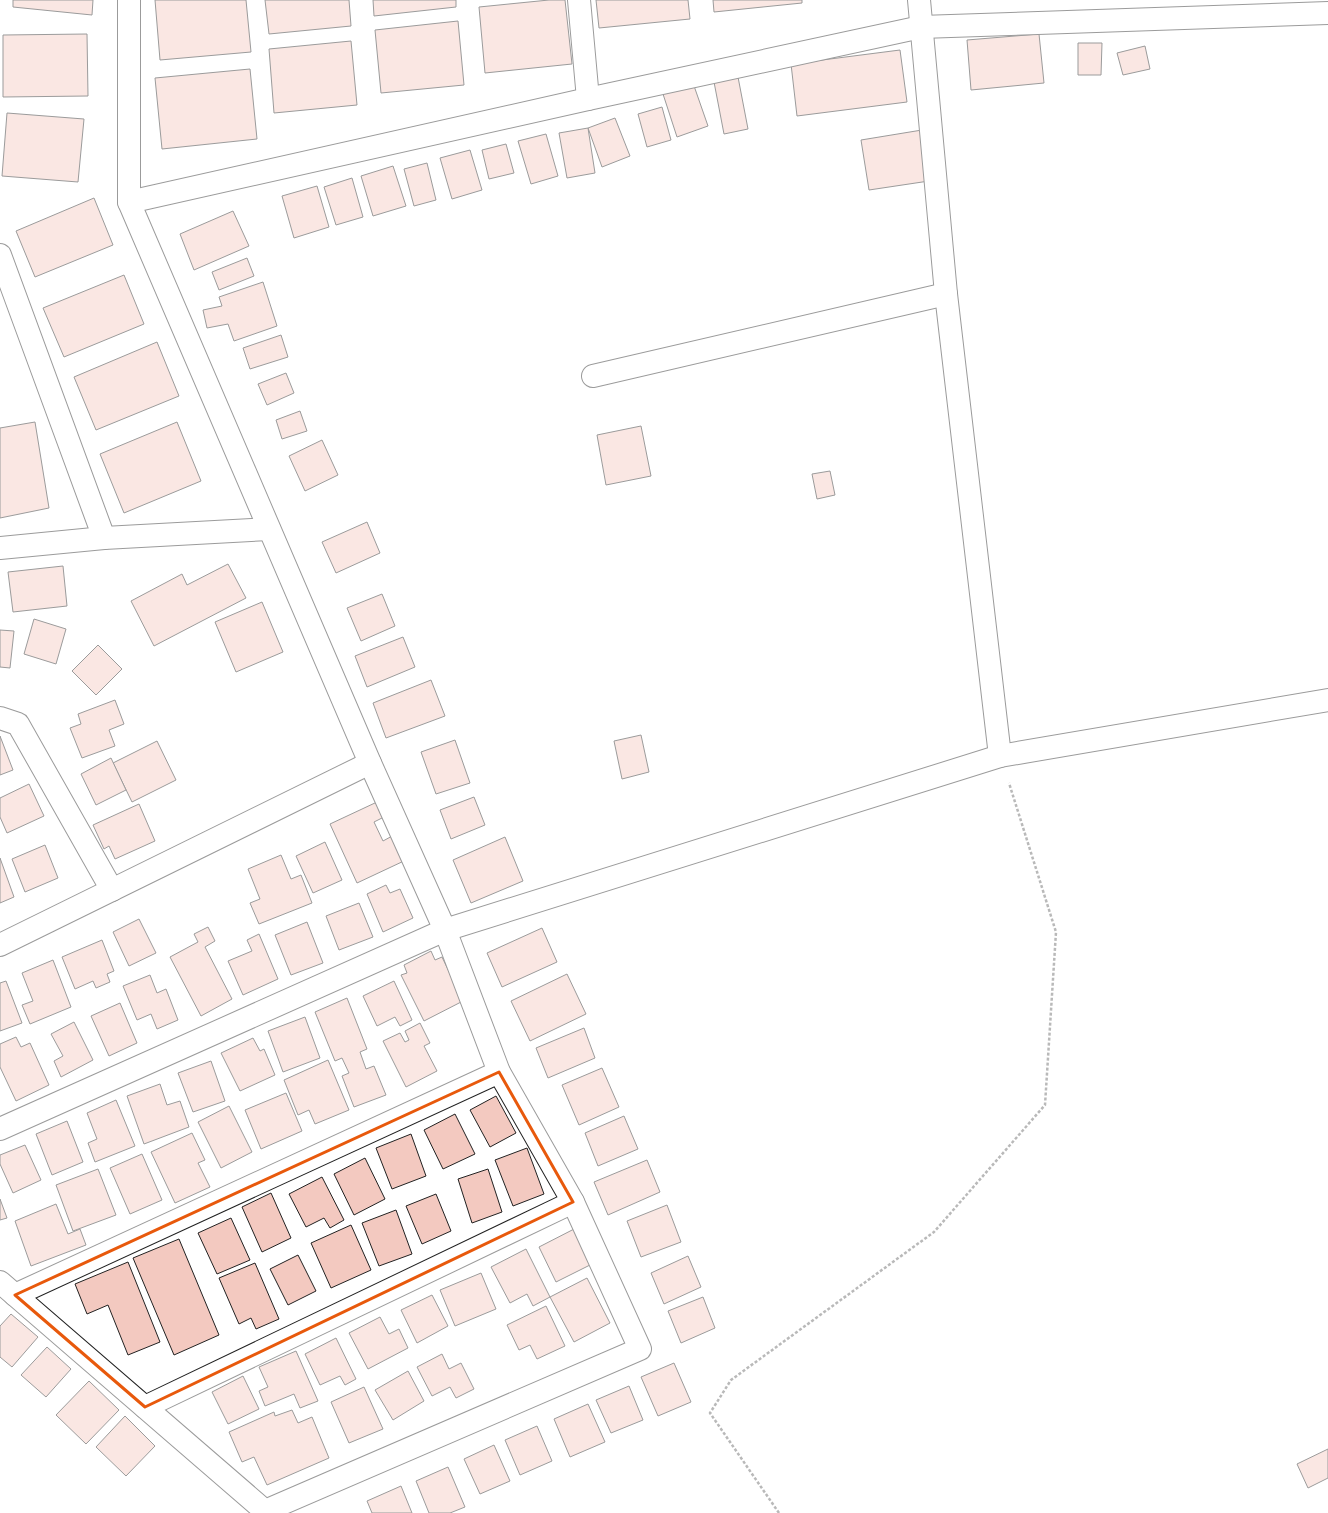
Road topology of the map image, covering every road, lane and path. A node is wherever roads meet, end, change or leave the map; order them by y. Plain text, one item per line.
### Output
1 (129, 0) edge
2 (580, 0) edge
3 (918, 0) edge
4 (1328, 13) edge
5 (921, 27) junction
6 (588, 99) junction
7 (129, 202) junction
8 (0, 255) edge
9 (946, 294) junction
10 (593, 376) dead end
11 (270, 529) junction
12 (104, 538) junction
13 (0, 548) edge
14 (1328, 700) edge
15 (0, 718) edge
16 (1000, 756) junction
17 (370, 763) junction
18 (112, 890) junction
19 (445, 930) junction
20 (0, 944) edge
21 (500, 1072) junction
22 (0, 1129) edge
23 (573, 1202) junction
24 (8, 1288) edge
25 (145, 1407) junction
26 (779, 1513) edge

1 - 7 street
2 - 6 street
3 - 5 street
4 - 5 street
5 - 6 street
5 - 9 street
6 - 7 street
7 - 11 street
8 - 12 street
9 - 10 street
9 - 16 street
11 - 12 street
11 - 17 street
12 - 13 street
14 - 16 street
15 - 18 street
16 - 19 street
16 - 26 path
17 - 18 street
17 - 19 street
18 - 20 street
19 - 21 street
19 - 22 street
21 - 23 street
21 - 24 street
23 - 25 street
23 - 25 street
24 - 25 street

